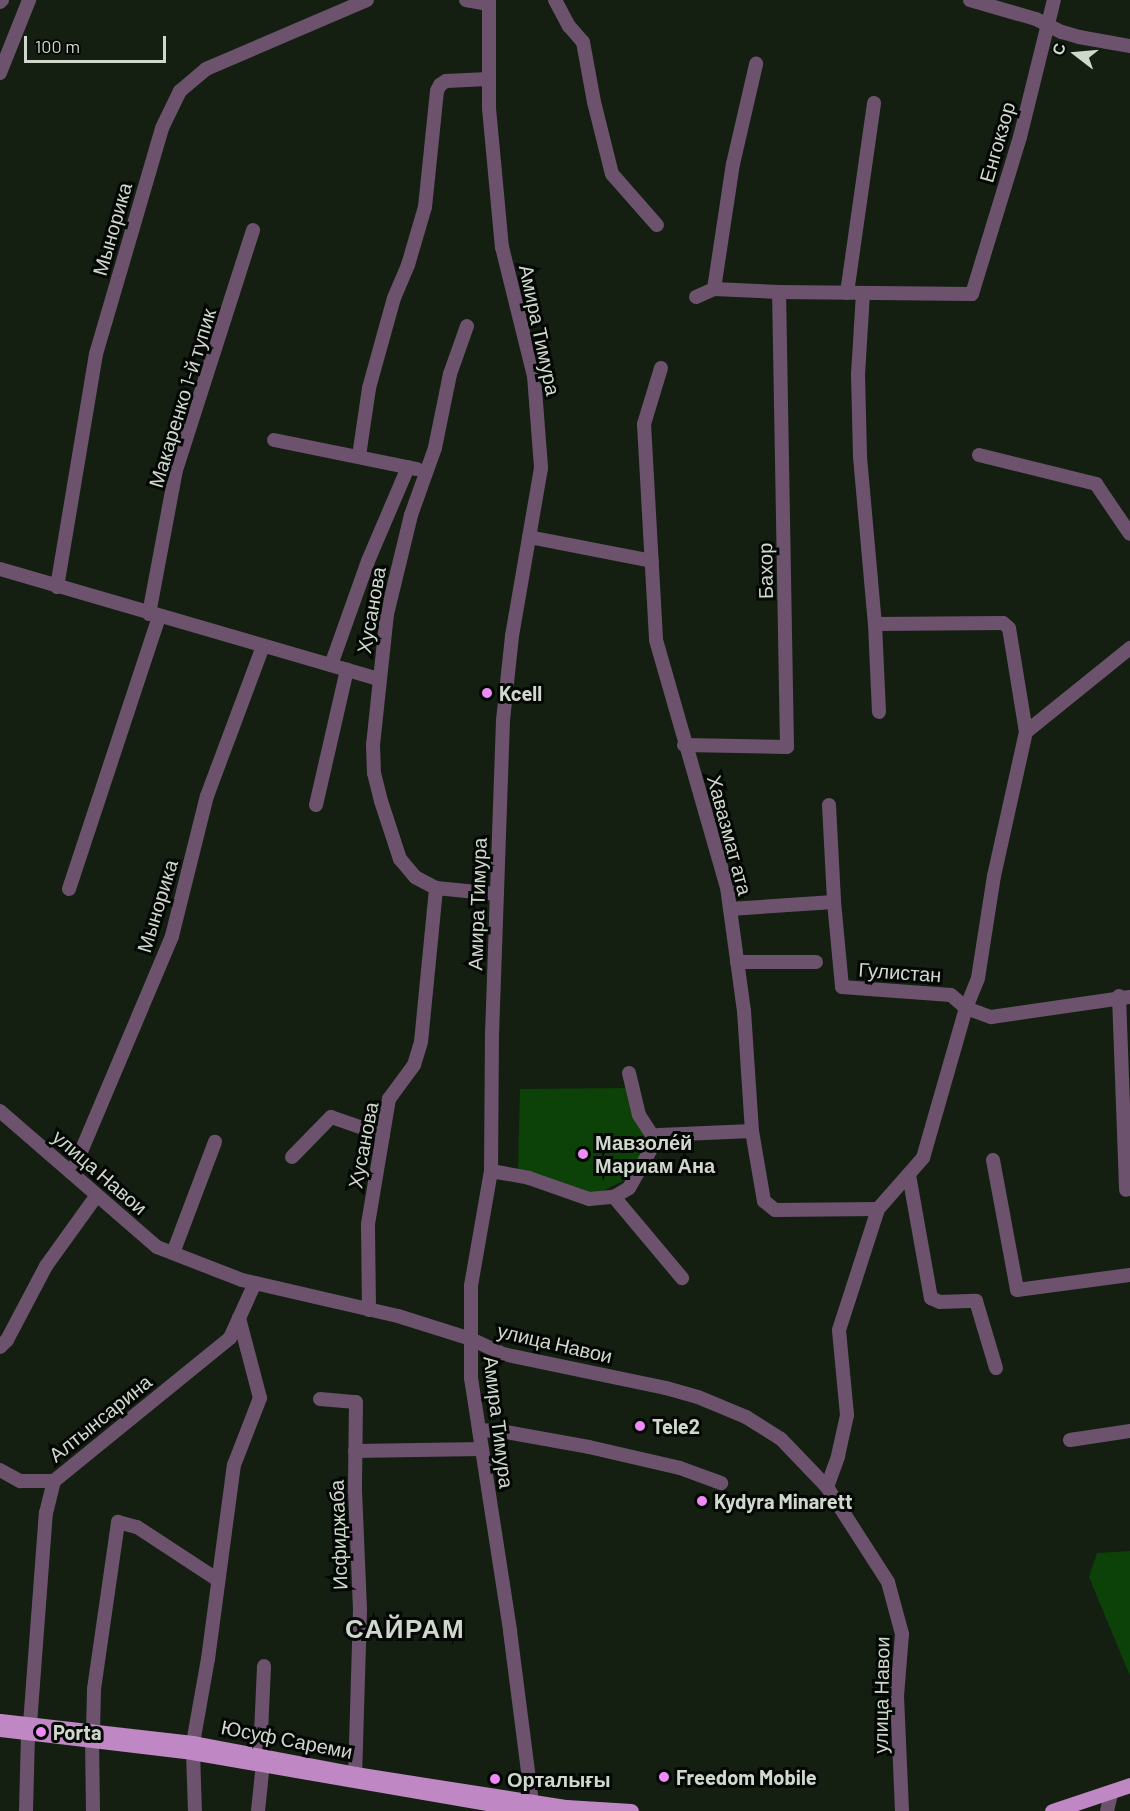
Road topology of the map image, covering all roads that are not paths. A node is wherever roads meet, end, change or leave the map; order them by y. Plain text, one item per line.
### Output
1 (29, 0) edge
2 (367, 0) edge
3 (466, 0) edge
4 (555, 0) edge
5 (970, 0) edge
6 (1054, 0) edge
7 (489, 2) edge
8 (1047, 24) junction
9 (1130, 46) edge
10 (756, 64) dead end
11 (0, 73) edge
12 (488, 79) junction
13 (874, 103) dead end
14 (657, 225) dead end
15 (253, 230) dead end
16 (714, 289) junction
17 (779, 292) junction
18 (847, 293) junction
19 (863, 293) junction
20 (696, 297) dead end
21 (467, 326) dead end
22 (661, 368) dead end
23 (274, 440) dead end
24 (979, 455) dead end
25 (359, 456) junction
26 (408, 467) junction
27 (427, 472) junction
28 (1130, 534) edge
29 (529, 537) junction
30 (652, 561) junction
31 (0, 569) edge
32 (57, 587) junction
33 (154, 615) junction
34 (875, 624) junction
35 (263, 646) junction
36 (1130, 648) edge
37 (331, 665) junction
38 (347, 670) junction
39 (379, 679) junction
40 (879, 712) dead end
41 (1026, 732) junction
42 (684, 745) junction
43 (316, 805) dead end
44 (829, 805) dead end
45 (436, 888) junction
46 (69, 889) dead end
47 (497, 894) junction
48 (834, 902) junction
49 (730, 909) junction
50 (737, 962) junction
51 (816, 962) dead end
52 (1125, 996) edge
53 (966, 1008) junction
54 (629, 1073) dead end
55 (0, 1110) edge
56 (752, 1131) junction
57 (383, 1135) junction
58 (656, 1141) junction
59 (215, 1143) dead end
60 (292, 1157) dead end
61 (993, 1161) dead end
62 (491, 1171) junction
63 (72, 1173) junction
64 (909, 1175) junction
65 (1126, 1190) dead end
66 (97, 1195) junction
67 (614, 1197) junction
68 (878, 1209) junction
69 (173, 1253) junction
70 (1130, 1275) edge
71 (682, 1278) dead end
72 (255, 1283) junction
73 (369, 1310) junction
74 (239, 1318) junction
75 (471, 1339) junction
76 (0, 1347) edge
77 (996, 1368) dead end
78 (321, 1399) dead end
79 (478, 1430) junction
80 (1130, 1431) edge
81 (1070, 1440) dead end
82 (482, 1449) junction
83 (355, 1451) junction
84 (0, 1470) edge
85 (54, 1481) junction
86 (721, 1484) dead end
87 (827, 1487) junction
88 (218, 1580) junction
89 (264, 1666) dead end
90 (0, 1721) edge
91 (29, 1728) junction
92 (0, 1730) edge
93 (93, 1735) junction
94 (193, 1747) junction
95 (261, 1759) junction
96 (355, 1774) junction
97 (1130, 1785) edge
98 (1111, 1793) junction
99 (533, 1806) edge
100 (26, 1811) edge
101 (93, 1811) edge
102 (195, 1811) edge
103 (258, 1811) edge
104 (631, 1811) edge
105 (902, 1811) edge
106 (1052, 1811) edge
107 (1107, 1811) edge

1 - 11 street
2 - 32 street, Мынорика
3 - 7 street
4 - 14 street
5 - 8 street
6 - 8 street, Енгокзор
7 - 12 street, Амира Тимура
8 - 9 street
8 - 19 street, Енгокзор
10 - 16 street
12 - 25 street
12 - 29 street, Амира Тимура
13 - 18 street
15 - 33 street, Макаренко 1-й тупик
16 - 17 street
16 - 20 street
17 - 18 street
17 - 42 street, Бахор
18 - 19 street
19 - 34 street
21 - 27 street, Хусанова
22 - 30 street, Хавазмат ата
23 - 25 street
24 - 28 street
25 - 26 street
26 - 27 street
26 - 37 street
27 - 39 street, Хусанова
29 - 30 street
29 - 47 street, Амира Тимура
30 - 42 street, Хавазмат ата
31 - 32 street
32 - 33 street
33 - 35 street
33 - 46 street, Макаренко 1-й тупик
34 - 40 street
34 - 41 street
35 - 37 street
35 - 63 street, Мынорика
36 - 41 street
37 - 38 street
38 - 39 street
38 - 43 street
39 - 45 street, Хусанова
41 - 53 street
42 - 49 street, Хавазмат ата
44 - 48 street, Гулистан
45 - 47 street, Хусанова
45 - 57 street, Хусанова
47 - 62 street, Амира Тимура
48 - 49 street
48 - 53 street, Гулистан
49 - 50 street, Хавазмат ата
50 - 51 street
50 - 56 street, Хавазмат ата
52 - 53 street, Гулистан
52 - 65 street
53 - 64 street
54 - 58 street
55 - 63 street, улица Навои
56 - 58 street
56 - 68 street, Хавазмат ата
57 - 60 street
57 - 73 street, Хусанова
58 - 67 street
59 - 69 street
61 - 70 street
62 - 67 street
62 - 75 street, Амира Тимура
63 - 66 street, улица Навои
64 - 68 street
64 - 77 street
66 - 69 street, улица Навои
66 - 76 street
67 - 71 street
68 - 87 street
69 - 72 street, улица Навои
72 - 73 street, улица Навои
72 - 74 street, Алтынсарина
73 - 75 street, улица Навои
74 - 85 street, Алтынсарина
74 - 88 street
75 - 79 street, Амира Тимура
75 - 87 street, улица Навои
78 - 83 street, Исфиджаба
79 - 82 street, Амира Тимура
79 - 86 street
80 - 81 street
82 - 83 street
82 - 99 street, Амира Тимура
83 - 96 street, Исфиджаба
84 - 85 street
85 - 91 street, Алтынсарина
87 - 105 street, улица Навои
88 - 93 street
88 - 94 street
89 - 95 street
90 - 91 main road, Юсуф Сареми
91 - 92 main road, Юсуф Сареми
91 - 93 main road, Юсуф Сареми
91 - 100 street, Алтынсарина
93 - 94 main road, Юсуф Сареми
93 - 101 street
94 - 95 main road, Юсуф Сареми
94 - 102 street
95 - 96 main road, Юсуф Сареми
95 - 99 main road, Юсуф Сареми
95 - 103 street
96 - 99 main road, Юсуф Сареми
97 - 98 main road
98 - 106 main road
98 - 107 street
99 - 104 main road, Юсуф Сареми

